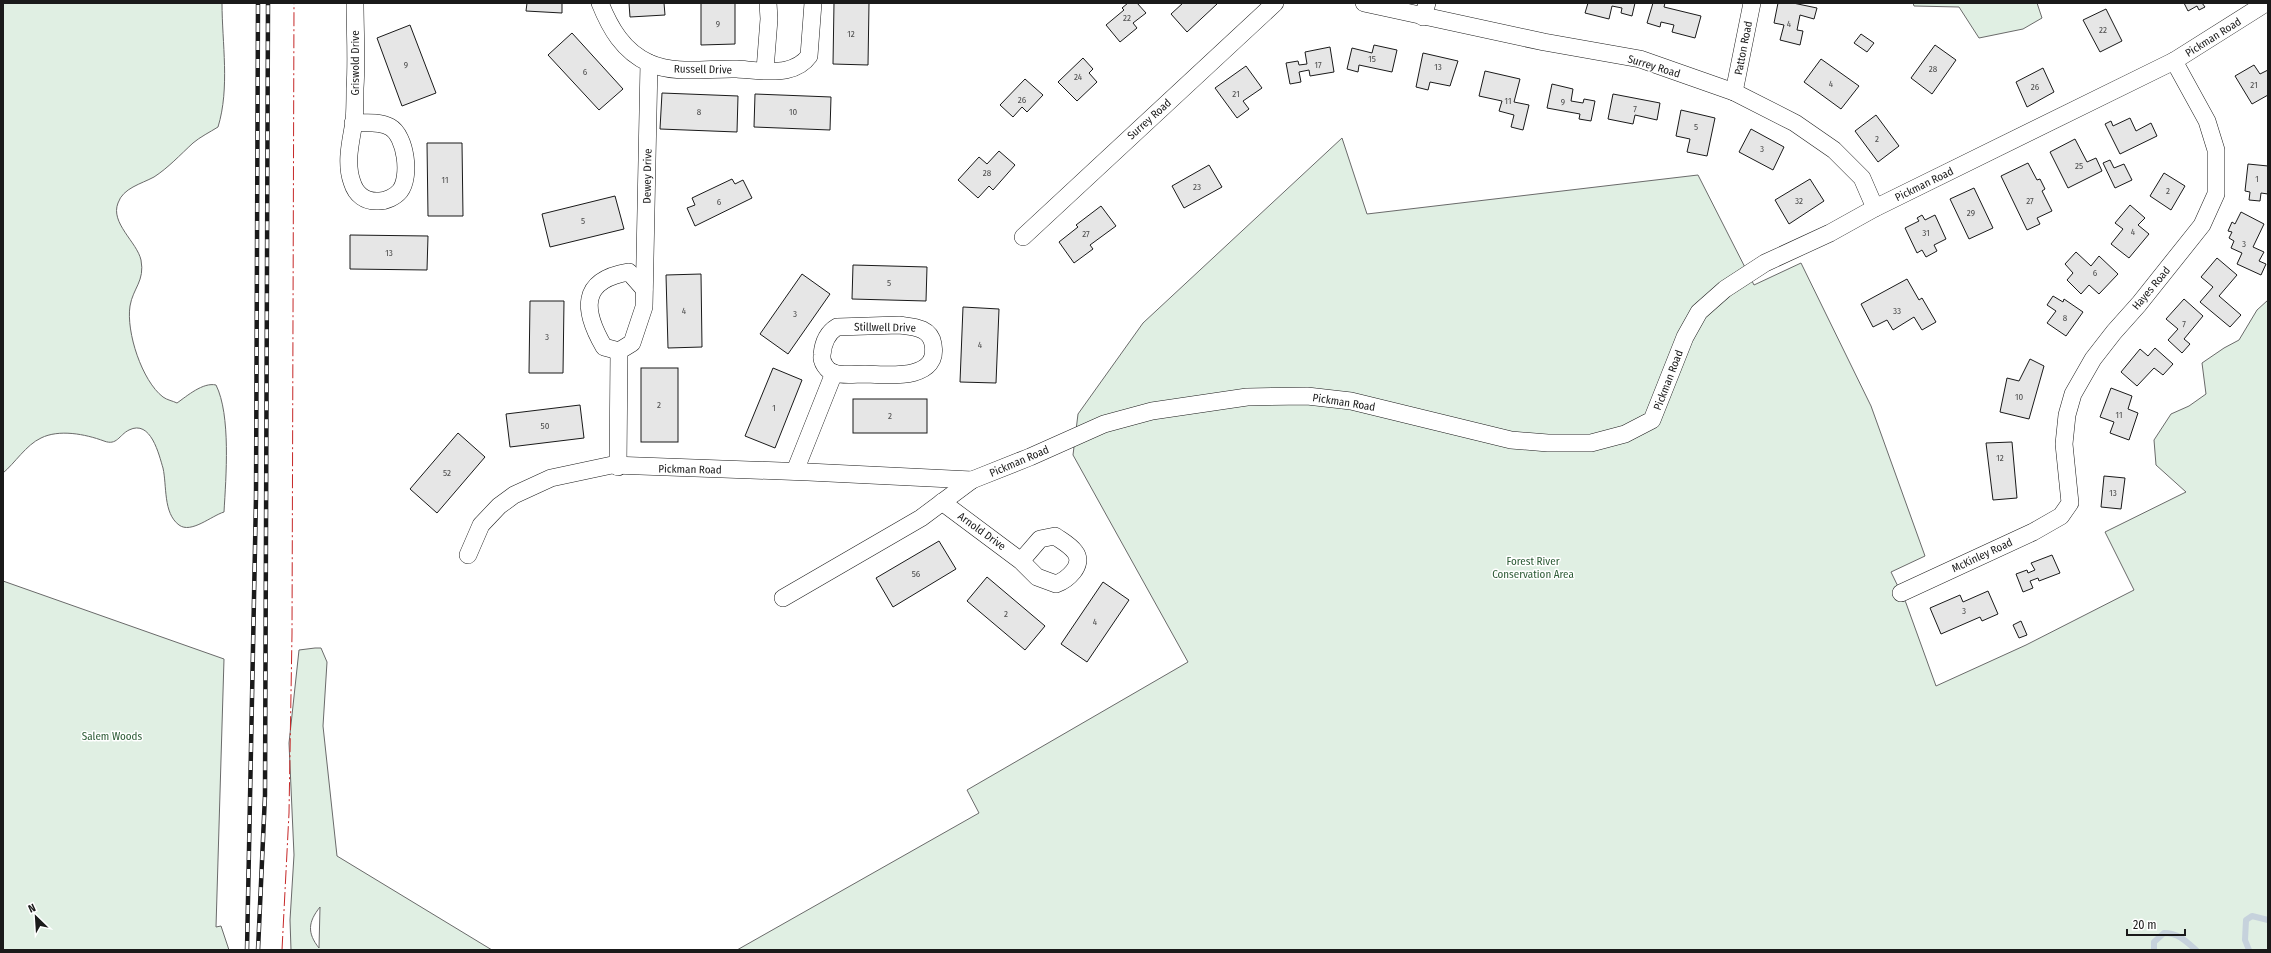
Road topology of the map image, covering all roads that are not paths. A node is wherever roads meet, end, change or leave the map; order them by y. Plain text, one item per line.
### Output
1 (355, 3) edge
2 (600, 3) edge
3 (768, 3) edge
4 (813, 3) edge
5 (1275, 3) edge
6 (1364, 3) edge
7 (1752, 3) edge
8 (2266, 3) edge
9 (1425, 10) edge
10 (2174, 61) junction
11 (649, 63) junction
12 (765, 70) junction
13 (1734, 92) junction
14 (354, 123) junction
15 (1875, 208) junction
16 (1023, 236) dead end
17 (644, 289) junction
18 (619, 351) junction
19 (834, 373) junction
20 (618, 467) junction
21 (795, 472) junction
22 (972, 480) junction
23 (942, 502) junction
24 (2061, 516) joint
25 (468, 555) dead end
26 (1021, 560) dead end
27 (1901, 593) dead end
28 (783, 598) dead end

1 - 14 street, Griswold Drive
2 - 11 street, Russell Drive
3 - 12 street
4 - 12 street, Russell Drive
5 - 16 street, Surrey Road
6 - 9 street, Surrey Road
7 - 13 street, Patton Road
8 - 10 street, Pickman Road
9 - 13 street, Surrey Road
10 - 15 street, Pickman Road
10 - 24 street, Hayes Road
11 - 12 street, Russell Drive
11 - 17 street, Dewey Drive
13 - 15 street, Surrey Road
14 - 14 street, Griswold Drive
15 - 22 street, Pickman Road
17 - 18 street, Dewey Drive
17 - 18 street
18 - 20 street
19 - 19 street, Stillwell Drive
19 - 21 street
20 - 21 street, Pickman Road
20 - 25 street, Pickman Road
21 - 22 street, Pickman Road
22 - 23 street, Pickman Road
23 - 26 street, Arnold Drive
23 - 28 street, Pickman Road
24 - 27 street, McKinley Road

